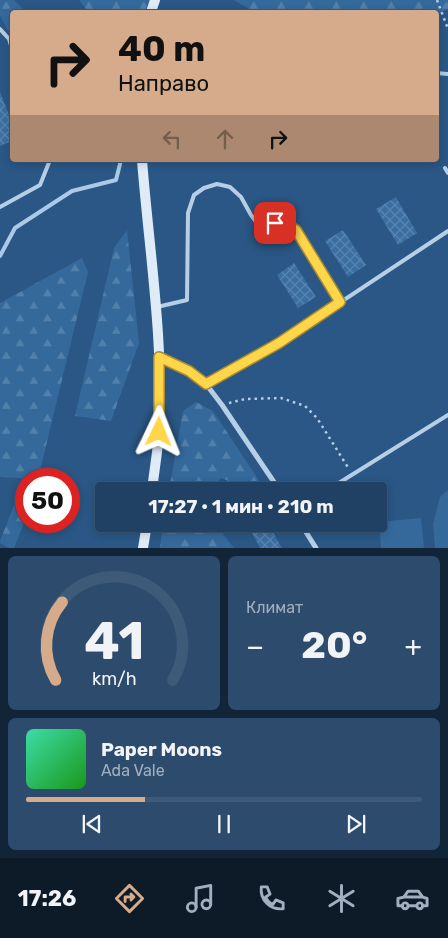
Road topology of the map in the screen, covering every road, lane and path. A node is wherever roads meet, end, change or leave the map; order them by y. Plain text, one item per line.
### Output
1 (437, 0) edge
2 (0, 29) edge
3 (448, 29) edge
4 (10, 42) edge
5 (49, 162) edge
6 (142, 162) edge
7 (445, 168) dead end
8 (448, 173) edge
9 (0, 207) edge
10 (448, 231) edge
11 (340, 302) junction
12 (156, 307) junction
13 (159, 357) junction
14 (206, 384) junction
15 (222, 404) junction
16 (448, 415) edge
17 (352, 475) junction
18 (153, 482) edge
19 (274, 482) edge
20 (341, 482) edge
21 (146, 532) edge
22 (305, 532) edge
23 (143, 548) edge
24 (316, 548) edge

1 - 3 path
2 - 4 lane
5 - 9 lane
6 - 12 main road
7 - 8 lane
10 - 11 lane
11 - 12 lane
11 - 14 lane
12 - 13 main road
13 - 14 street
13 - 18 main road
14 - 15 street
15 - 17 path
15 - 19 street
16 - 17 lane
17 - 20 lane
21 - 23 main road
22 - 24 street

